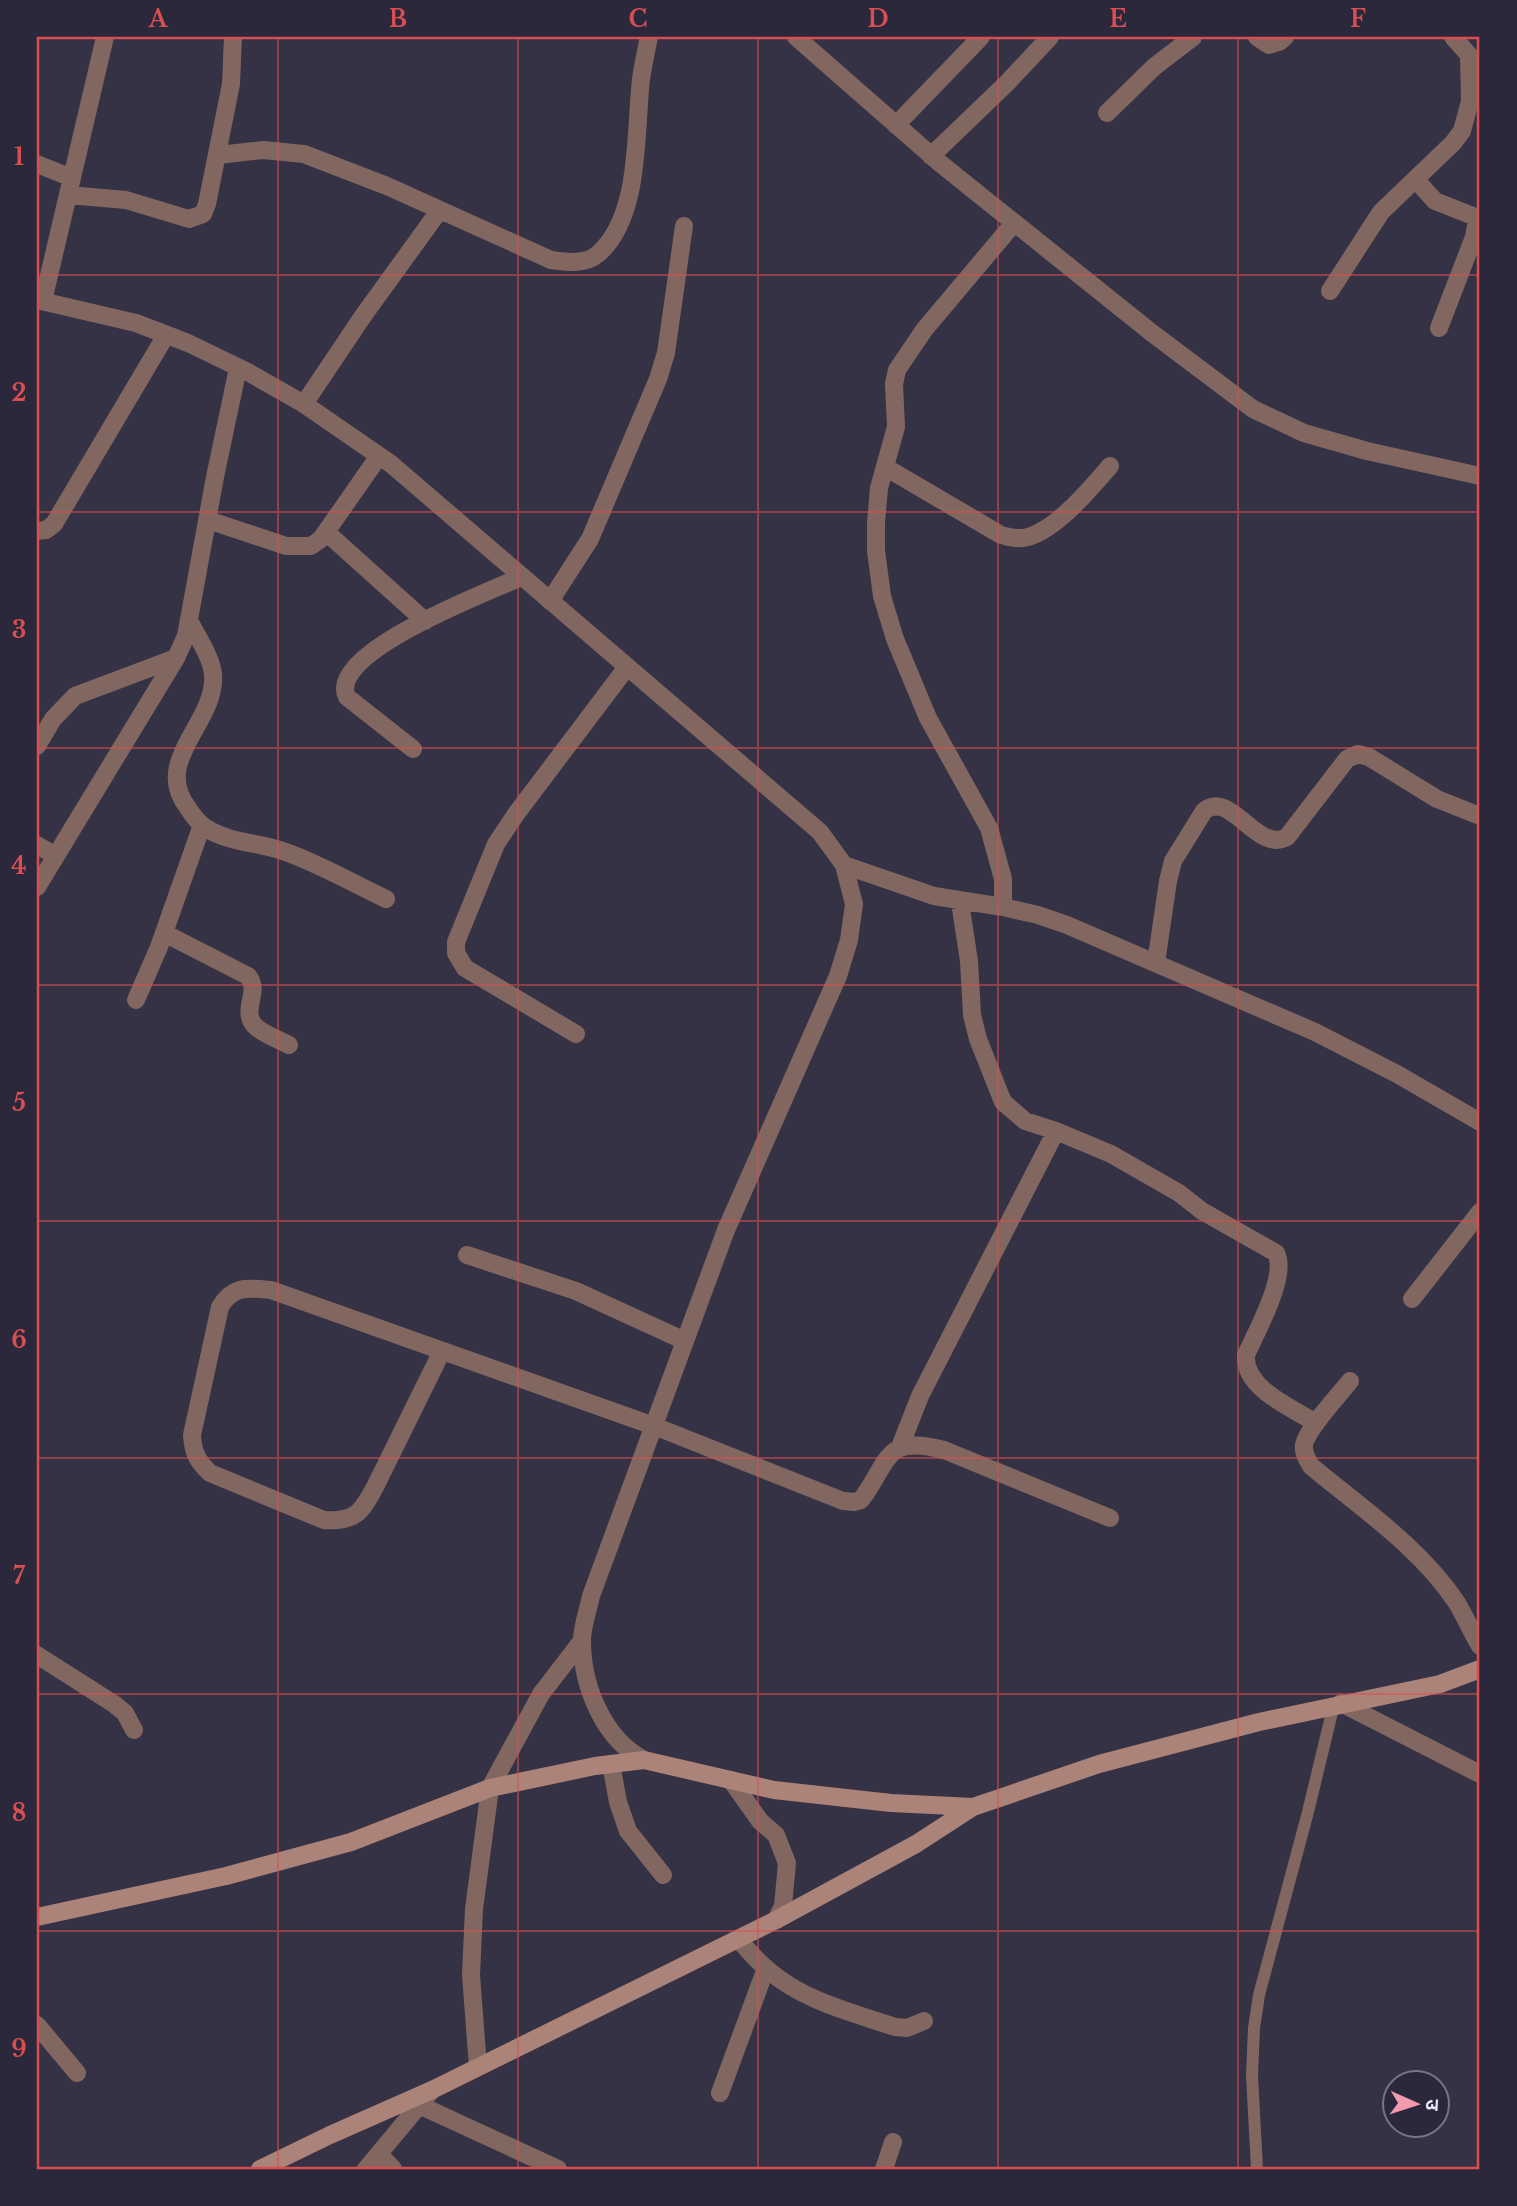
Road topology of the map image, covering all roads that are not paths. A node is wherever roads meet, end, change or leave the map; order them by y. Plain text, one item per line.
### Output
1 (105, 37) edge
2 (233, 37) edge
3 (649, 37) edge
4 (796, 37) edge
5 (981, 37) edge
6 (1050, 37) edge
7 (1192, 37) edge
8 (1257, 37) edge
9 (1285, 37) edge
10 (1453, 37) edge
11 (1107, 113) dead end
12 (896, 125) junction
13 (218, 155) junction
14 (931, 156) junction
15 (37, 164) edge
16 (1416, 180) junction
17 (70, 187) junction
18 (439, 211) junction
19 (1014, 223) junction
20 (684, 226) dead end
21 (1330, 291) dead end
22 (40, 301) edge
23 (1439, 328) dead end
24 (166, 335) junction
25 (239, 368) junction
26 (304, 404) junction
27 (379, 456) junction
28 (1110, 466) dead end
29 (885, 467) junction
30 (1480, 476) edge
31 (208, 520) junction
32 (37, 531) edge
33 (326, 532) junction
34 (522, 577) junction
35 (550, 601) junction
36 (189, 620) junction
37 (425, 621) junction
38 (176, 658) junction
39 (627, 667) junction
40 (37, 746) edge
41 (413, 749) dead end
42 (1480, 816) edge
43 (202, 825) junction
44 (37, 845) edge
45 (56, 856) junction
46 (844, 865) junction
47 (37, 887) edge
48 (386, 898) dead end
49 (960, 902) junction
50 (1003, 907) junction
51 (164, 933) junction
52 (1156, 964) junction
53 (136, 1000) dead end
54 (576, 1034) dead end
55 (289, 1045) dead end
56 (1480, 1122) edge
57 (1056, 1130) junction
58 (1480, 1212) edge
59 (467, 1255) dead end
60 (1412, 1299) dead end
61 (685, 1341) junction
62 (442, 1351) junction
63 (1350, 1381) dead end
64 (1316, 1423) junction
65 (654, 1426) junction
66 (900, 1447) junction
67 (1110, 1518) dead end
68 (581, 1642) junction
69 (1480, 1646) edge
70 (37, 1655) edge
71 (1480, 1669) edge
72 (1337, 1704) junction
73 (134, 1730) dead end
74 (644, 1760) junction
75 (611, 1764) junction
76 (1480, 1774) edge
77 (731, 1780) junction
78 (490, 1788) junction
79 (973, 1807) junction
80 (663, 1875) dead end
81 (37, 1917) edge
82 (776, 1920) junction
83 (738, 1939) junction
84 (766, 1968) junction
85 (924, 2021) dead end
86 (37, 2025) edge
87 (478, 2067) junction
88 (76, 2073) dead end
89 (432, 2090) junction
90 (720, 2093) dead end
91 (419, 2105) junction
92 (893, 2142) dead end
93 (379, 2154) junction
94 (260, 2169) edge
95 (366, 2169) edge
96 (393, 2169) edge
97 (558, 2169) edge
98 (884, 2169) edge
99 (1257, 2169) edge

1 - 17 street
2 - 13 street
3 - 18 street
4 - 12 street
5 - 12 street
6 - 14 street
7 - 11 street
8 - 9 street
10 - 16 street
12 - 14 street
13 - 17 street
13 - 18 street
14 - 19 street
15 - 17 street
16 - 21 street
16 - 23 street
17 - 22 street
18 - 26 street
19 - 29 street
19 - 30 street
20 - 35 street
22 - 24 street
24 - 25 street
24 - 32 street
25 - 26 street
25 - 31 street
26 - 27 street
27 - 33 street
27 - 34 street
28 - 29 street
29 - 50 street
31 - 33 street
31 - 36 street
33 - 37 street
34 - 35 street
34 - 37 street
35 - 39 street
36 - 38 street
36 - 43 street
37 - 41 street
38 - 40 street
38 - 45 street
39 - 46 street
39 - 54 street
42 - 52 street
43 - 48 street
43 - 51 street
44 - 45 street
45 - 47 street
46 - 49 street
46 - 61 street
49 - 50 street
49 - 57 street
50 - 52 street
51 - 53 street
51 - 55 street
52 - 56 street
57 - 64 street
57 - 66 street
58 - 60 street
59 - 61 street
61 - 65 street
62 - 62 street
62 - 65 street
63 - 64 street
64 - 69 street
65 - 66 street
65 - 68 street
66 - 67 street
68 - 74 street
68 - 78 street
70 - 73 street
71 - 72 main road
72 - 76 street
72 - 79 main road
72 - 99 lane
74 - 75 main road
74 - 77 main road
75 - 78 main road
75 - 80 street
77 - 79 main road
77 - 82 street
78 - 81 main road
78 - 87 street
79 - 82 main road
82 - 83 main road
83 - 84 street
83 - 87 main road
84 - 85 street
84 - 90 street
86 - 88 street
87 - 89 main road
89 - 91 street
89 - 94 main road
91 - 93 street
91 - 97 street
92 - 98 street
93 - 95 street
93 - 96 street

